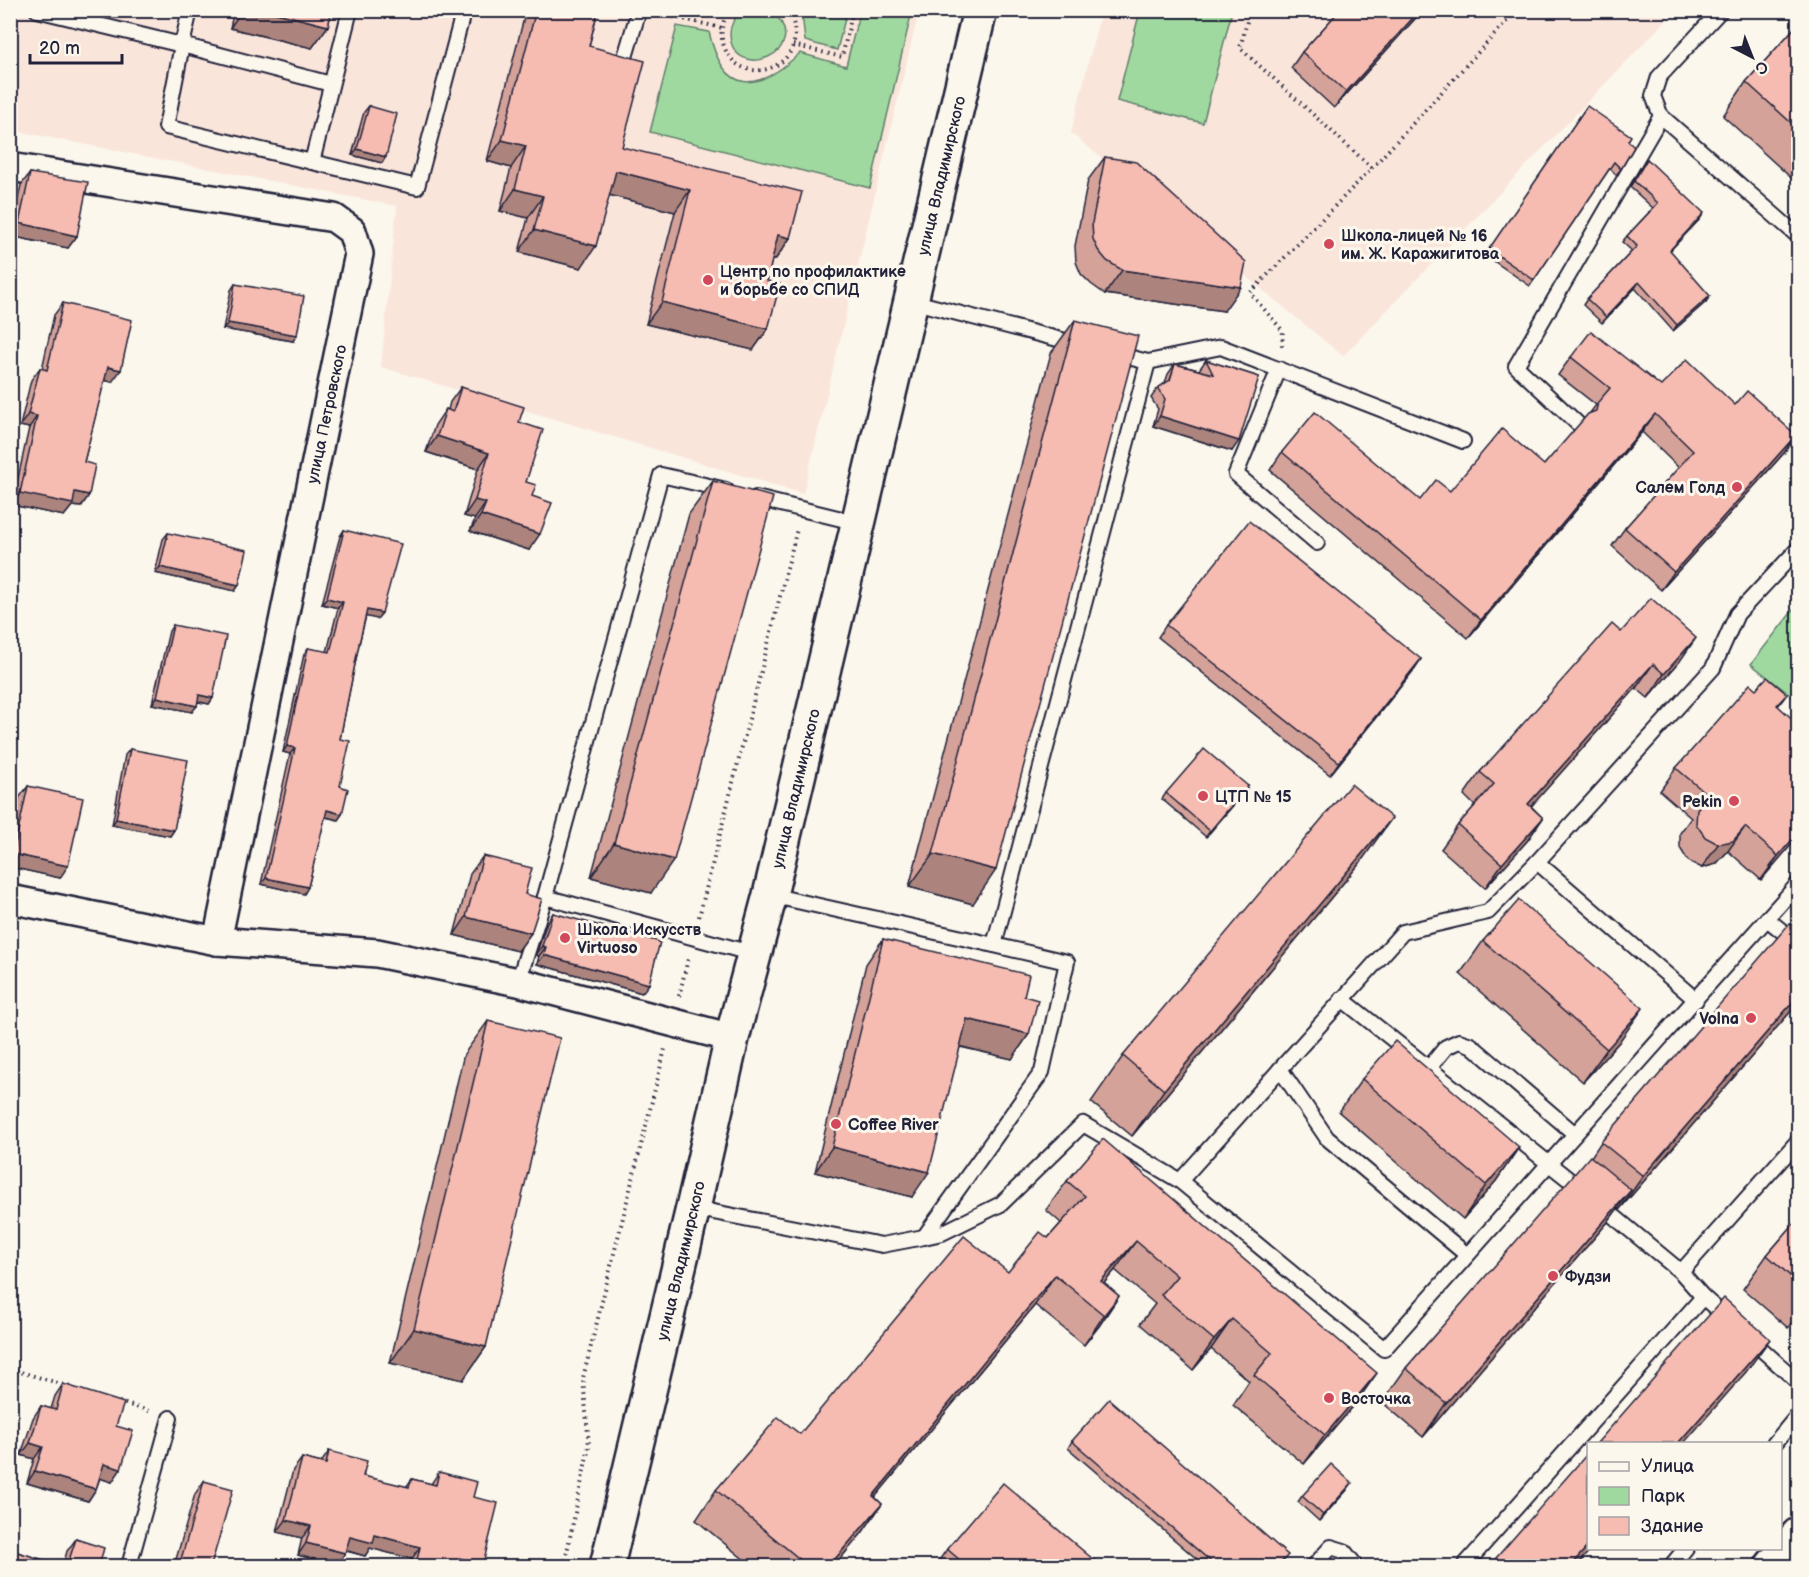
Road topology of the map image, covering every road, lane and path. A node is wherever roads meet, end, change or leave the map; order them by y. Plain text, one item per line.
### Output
1 (37, 10) edge
2 (190, 10) edge
3 (350, 10) edge
4 (639, 10) edge
5 (730, 10) edge
6 (788, 10) edge
7 (853, 10) edge
8 (981, 10) edge
9 (1250, 10) edge
10 (1517, 10) edge
11 (1721, 10) edge
12 (463, 13) dead end
13 (657, 13) dead end
14 (722, 28) junction
15 (182, 45) junction
16 (793, 45) junction
17 (623, 64) edge
18 (332, 84) junction
19 (1662, 116) junction
20 (312, 162) junction
21 (10, 167) edge
22 (1372, 168) junction
23 (1798, 236) edge
24 (911, 301) junction
25 (1148, 362) junction
26 (1279, 369) junction
27 (1577, 423) edge
28 (1463, 441) dead end
29 (858, 523) junction
30 (1317, 543) dead end
31 (1798, 549) edge
32 (1538, 862) junction
33 (1798, 884) edge
34 (770, 895) junction
35 (545, 897) junction
36 (10, 899) edge
37 (1767, 919) junction
38 (217, 941) junction
39 (1798, 944) edge
40 (993, 945) junction
41 (754, 954) junction
42 (518, 982) junction
43 (1342, 999) junction
44 (1696, 1000) junction
45 (732, 1038) junction
46 (1429, 1068) junction
47 (1280, 1069) junction
48 (1575, 1134) junction
49 (1798, 1141) edge
50 (1548, 1163) junction
51 (1180, 1181) junction
52 (693, 1208) junction
53 (924, 1237) junction
54 (1467, 1255) junction
55 (1681, 1272) junction
56 (1703, 1297) junction
57 (10, 1369) edge
58 (1798, 1382) edge
59 (79, 1389) edge
60 (113, 1400) edge
61 (1798, 1415) edge
62 (170, 1418) joint
63 (1775, 1442) edge
64 (1798, 1535) edge
65 (1684, 1550) edge
66 (129, 1566) edge
67 (607, 1566) edge
68 (1314, 1566) edge
69 (1356, 1566) edge
70 (1464, 1566) edge
71 (1671, 1566) edge
72 (1772, 1566) edge

1 - 15 lane
2 - 15 lane
3 - 18 lane
4 - 17 lane
5 - 14 path
6 - 16 path
7 - 16 path
8 - 24 street, улица Владимирского
9 - 22 path
10 - 22 path
11 - 19 lane
12 - 20 lane
13 - 14 path
14 - 16 path
15 - 18 lane
15 - 20 lane
18 - 20 lane
19 - 23 lane
19 - 27 lane
21 - 38 street, улица Петровского
22 - 26 path
24 - 25 lane
24 - 29 street, улица Владимирского
25 - 26 lane
25 - 40 lane
26 - 28 lane
26 - 30 lane
29 - 34 street, улица Владимирского
29 - 35 lane
31 - 32 lane
32 - 43 lane
32 - 44 lane
33 - 37 lane
34 - 40 lane
34 - 41 street, улица Владимирского
35 - 41 lane
35 - 42 lane
36 - 38 street
37 - 39 lane
37 - 44 lane
38 - 42 street
40 - 53 lane
41 - 45 street, улица Владимирского
42 - 45 street
43 - 46 lane
43 - 47 lane
44 - 48 lane
45 - 52 street, улица Владимирского
46 - 48 lane
46 - 50 lane
47 - 51 lane
47 - 54 lane
48 - 50 lane
49 - 55 lane
50 - 54 lane
50 - 55 lane
51 - 53 lane
51 - 54 lane
52 - 53 lane
52 - 67 street, улица Владимирского
55 - 56 lane
56 - 58 lane
56 - 70 lane
57 - 59 path
60 - 62 path
61 - 63 lane
62 - 66 lane
64 - 72 street
65 - 71 lane
68 - 69 lane

